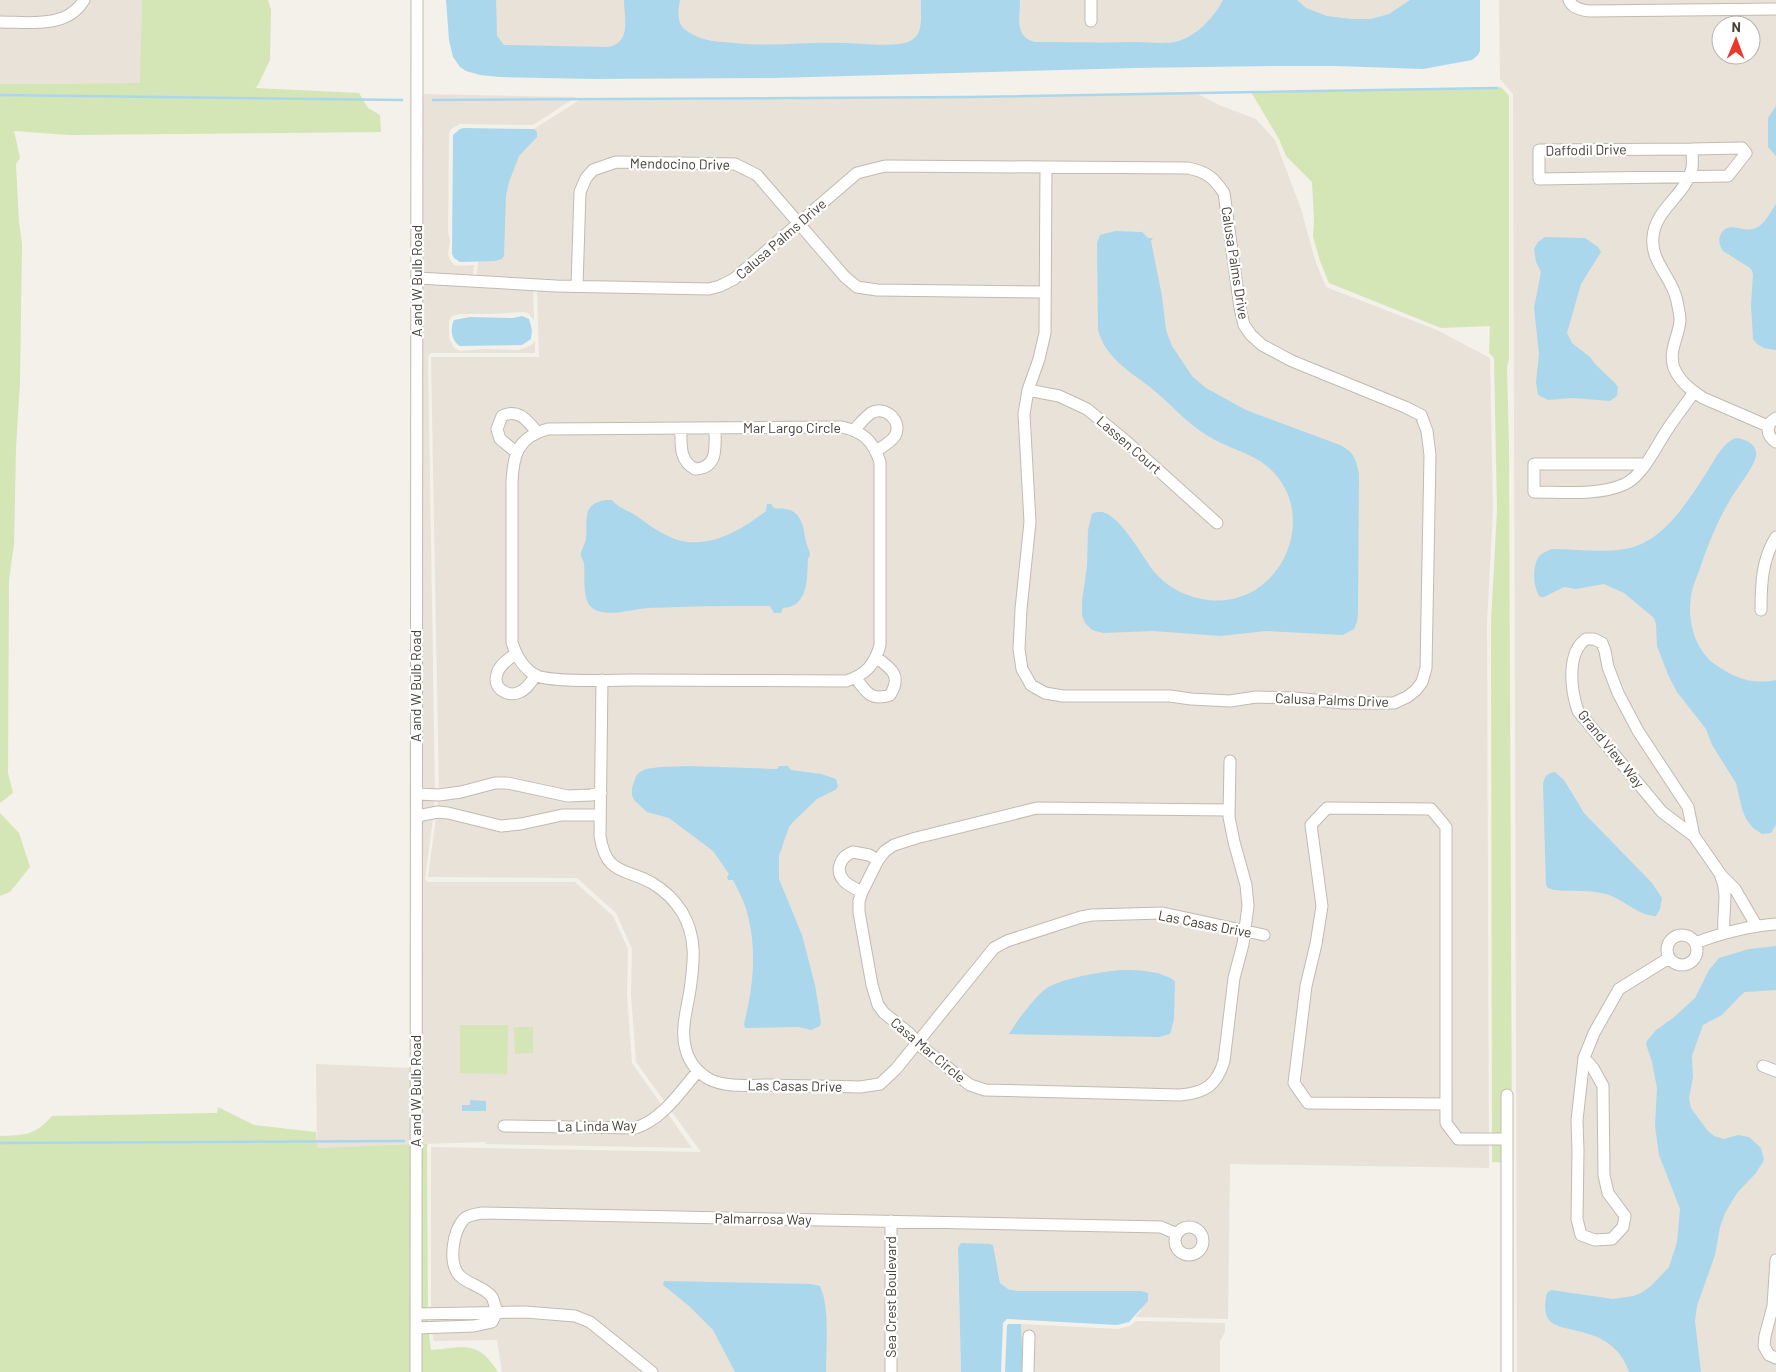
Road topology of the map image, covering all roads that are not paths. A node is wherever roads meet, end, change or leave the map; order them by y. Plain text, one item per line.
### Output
1 (84, 0) edge
2 (418, 0) edge
3 (1091, 0) edge
4 (1570, 2) edge
5 (1776, 9) edge
6 (1092, 21) dead end
7 (0, 22) edge
8 (1692, 149) junction
9 (1046, 167) junction
10 (1688, 177) junction
11 (800, 223) junction
12 (418, 278) junction
13 (577, 286) junction
14 (1046, 292) junction
15 (1028, 390) junction
16 (1694, 392) junction
17 (1772, 422) edge
18 (681, 428) junction
19 (715, 428) junction
20 (854, 430) junction
21 (537, 432) junction
22 (1776, 442) edge
23 (876, 451) junction
24 (516, 452) junction
25 (1645, 464) junction
26 (1217, 523) dead end
27 (1776, 537) edge
28 (1761, 610) dead end
29 (515, 654) junction
30 (877, 658) junction
31 (536, 675) junction
32 (856, 678) junction
33 (602, 680) junction
34 (1230, 761) dead end
35 (601, 793) junction
36 (417, 794) junction
37 (1229, 810) junction
38 (600, 815) junction
39 (417, 816) junction
40 (1694, 836) junction
41 (878, 860) junction
42 (1721, 875) junction
43 (862, 892) junction
44 (1776, 924) edge
45 (1756, 925) junction
46 (1245, 931) junction
47 (1724, 933) junction
48 (1264, 935) dead end
49 (1695, 943) junction
50 (1669, 958) junction
51 (917, 1044) junction
52 (1584, 1058) junction
53 (1763, 1066) dead end
54 (698, 1071) junction
55 (1776, 1071) edge
56 (1507, 1095) dead end
57 (1446, 1104) junction
58 (504, 1126) dead end
59 (1507, 1139) junction
60 (891, 1221) junction
61 (1177, 1234) dead end
62 (1776, 1260) edge
63 (497, 1312) junction
64 (416, 1314) junction
65 (416, 1328) junction
66 (1029, 1336) dead end
67 (1507, 1342) junction
68 (1776, 1358) edge
69 (416, 1372) edge
70 (652, 1372) edge
71 (891, 1372) edge
72 (1028, 1372) edge
73 (1500, 1372) edge
74 (1507, 1372) edge

1 - 7 street
2 - 12 street, A and W Bulb Road
3 - 6 street
4 - 5 street
8 - 10 street
8 - 10 street, Daffodil Drive
8 - 10 street, Daffodil Drive
9 - 11 street, Calusa Palms Drive
9 - 14 street, Calusa Palms Drive
9 - 15 street, Calusa Palms Drive
10 - 16 street
11 - 13 street, Calusa Palms Drive
11 - 13 street, Mendocino Drive
11 - 14 street, Mendocino Drive
12 - 13 street, Calusa Palms Drive
12 - 36 street, A and W Bulb Road
14 - 15 street, Calusa Palms Drive
15 - 26 street, Lassen Court
16 - 17 street
16 - 25 street
17 - 22 street
18 - 19 street, Mar Largo Circle
18 - 19 street
18 - 21 street, Mar Largo Circle
19 - 20 street, Mar Largo Circle
20 - 23 street, Mar Largo Circle
20 - 23 street
21 - 24 street
21 - 24 street
23 - 30 street
24 - 29 street
25 - 25 street
27 - 28 street
29 - 31 street
29 - 31 street
30 - 32 street
30 - 32 street
31 - 33 street
32 - 33 street
33 - 35 street
34 - 37 street, Casa Mar Circle
35 - 36 street
35 - 38 street
36 - 39 street, A and W Bulb Road
37 - 41 street, Casa Mar Circle
37 - 46 street, Casa Mar Circle
38 - 39 street
38 - 54 street
39 - 64 street, A and W Bulb Road
40 - 40 street, Grand View Way
40 - 42 street, Grand View Way
41 - 43 street, Casa Mar Circle
41 - 43 street
42 - 45 street, Grand View Way
42 - 47 street, Grand View Way
43 - 51 street, Casa Mar Circle
44 - 45 street
45 - 47 street
46 - 48 street, Las Casas Drive
46 - 51 street, Las Casas Drive
46 - 51 street, Casa Mar Circle
47 - 49 street
49 - 50 street
49 - 50 street
50 - 52 street
51 - 54 street, Las Casas Drive
52 - 52 street
53 - 55 street
54 - 58 street, La Linda Way
56 - 59 street
57 - 57 street
57 - 59 street
59 - 67 street
60 - 61 street, Palmarrosa Way
60 - 63 street, Palmarrosa Way
60 - 71 street, Sea Crest Boulevard
62 - 68 street
63 - 64 street
63 - 65 street
63 - 70 street
64 - 65 street, A and W Bulb Road
65 - 69 street, A and W Bulb Road
66 - 72 street
67 - 73 street
67 - 74 street

